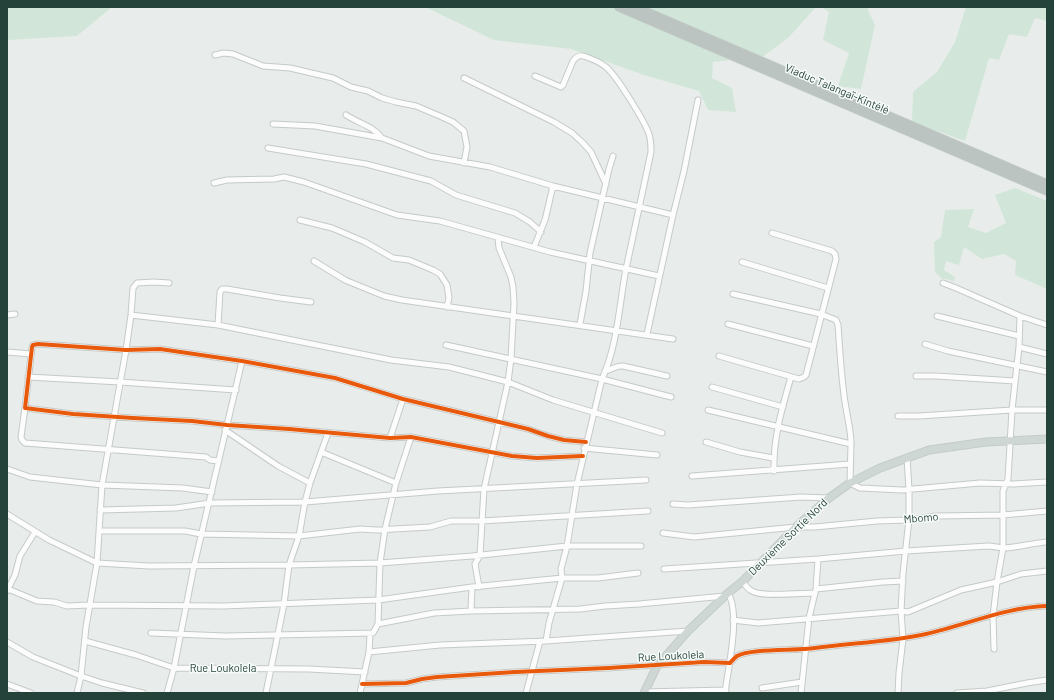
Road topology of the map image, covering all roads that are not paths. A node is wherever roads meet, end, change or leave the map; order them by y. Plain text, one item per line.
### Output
1 (619, 7) edge
2 (635, 7) edge
3 (215, 55) dead end
4 (535, 76) dead end
5 (464, 78) dead end
6 (698, 100) dead end
7 (346, 115) dead end
8 (273, 124) dead end
9 (382, 138) junction
10 (268, 148) dead end
11 (613, 156) dead end
12 (464, 163) junction
13 (214, 183) dead end
14 (606, 184) junction
15 (1047, 184) edge
16 (553, 186) junction
17 (1047, 191) edge
18 (602, 198) junction
19 (639, 207) junction
20 (673, 215) junction
21 (300, 220) dead end
22 (540, 232) junction
23 (772, 233) dead end
24 (498, 238) junction
25 (534, 247) junction
26 (590, 260) junction
27 (314, 261) dead end
28 (742, 262) dead end
29 (626, 269) junction
30 (659, 276) junction
31 (169, 283) dead end
32 (943, 283) dead end
33 (828, 288) junction
34 (733, 294) dead end
35 (311, 302) dead end
36 (447, 307) junction
37 (15, 314) dead end
38 (821, 314) junction
39 (7, 315) edge
40 (131, 315) junction
41 (513, 316) junction
42 (937, 316) dead end
43 (1020, 316) junction
44 (580, 324) junction
45 (728, 324) dead end
46 (218, 325) junction
47 (1047, 325) edge
48 (617, 330) junction
49 (646, 334) junction
50 (1019, 336) junction
51 (673, 339) dead end
52 (925, 344) dead end
53 (446, 345) dead end
54 (813, 346) junction
55 (1019, 347) junction
56 (126, 350) junction
57 (7, 352) edge
58 (30, 354) junction
59 (1047, 354) edge
60 (719, 356) dead end
61 (511, 359) junction
62 (242, 361) junction
63 (1016, 365) junction
64 (605, 371) junction
65 (1047, 372) edge
66 (667, 376) dead end
67 (916, 376) dead end
68 (28, 377) junction
69 (791, 377) junction
70 (602, 378) junction
71 (1015, 381) junction
72 (120, 382) junction
73 (508, 382) junction
74 (712, 387) dead end
75 (236, 390) junction
76 (671, 397) dead end
77 (403, 399) junction
78 (783, 407) junction
79 (25, 408) junction
80 (708, 410) dead end
81 (1012, 410) junction
82 (1047, 410) edge
83 (594, 412) junction
84 (898, 416) dead end
85 (113, 417) junction
86 (499, 422) junction
87 (777, 427) junction
88 (226, 428) junction
89 (328, 433) junction
90 (662, 433) dead end
91 (411, 437) junction
92 (390, 438) junction
93 (1047, 440) edge
94 (706, 442) dead end
95 (1010, 442) junction
96 (851, 444) junction
97 (585, 445) junction
98 (108, 450) junction
99 (492, 451) junction
100 (321, 452) junction
101 (657, 455) dead end
102 (583, 456) junction
103 (907, 457) junction
104 (773, 458) junction
105 (218, 461) junction
106 (850, 464) junction
107 (7, 469) edge
108 (774, 471) junction
109 (692, 476) dead end
110 (646, 480) dead end
111 (1047, 482) edge
112 (310, 483) junction
113 (396, 483) junction
114 (850, 483) junction
115 (1006, 483) junction
116 (577, 484) junction
117 (102, 485) junction
118 (484, 489) junction
119 (909, 490) junction
120 (212, 492) junction
121 (393, 496) junction
122 (829, 498) junction
123 (305, 502) junction
124 (210, 503) junction
125 (673, 504) dead end
126 (100, 510) junction
127 (648, 511) dead end
128 (1047, 511) edge
129 (7, 514) edge
130 (572, 516) junction
131 (1003, 516) junction
132 (909, 520) junction
133 (482, 521) junction
134 (796, 527) junction
135 (386, 529) junction
136 (99, 531) junction
137 (35, 532) junction
138 (663, 533) dead end
139 (202, 534) junction
140 (299, 536) junction
141 (1047, 542) edge
142 (567, 546) junction
143 (641, 546) dead end
144 (1003, 548) junction
145 (906, 550) junction
146 (480, 555) junction
147 (818, 559) junction
148 (760, 562) junction
149 (97, 563) junction
150 (380, 563) junction
151 (194, 566) junction
152 (289, 566) junction
153 (664, 569) dead end
154 (1047, 571) edge
155 (638, 573) dead end
156 (562, 578) junction
157 (743, 581) junction
158 (903, 582) junction
159 (997, 582) junction
160 (472, 587) junction
161 (479, 587) junction
162 (8, 590) edge
163 (816, 591) junction
164 (727, 594) junction
165 (378, 600) junction
166 (284, 604) junction
167 (89, 605) junction
168 (186, 605) junction
169 (1047, 606) edge
170 (552, 609) junction
171 (471, 611) junction
172 (901, 612) junction
173 (993, 616) junction
174 (808, 618) junction
175 (733, 620) junction
176 (378, 624) junction
177 (688, 631) junction
178 (151, 633) dead end
179 (370, 634) junction
180 (180, 635) junction
181 (277, 636) junction
182 (903, 639) junction
183 (540, 641) junction
184 (546, 641) junction
185 (7, 642) edge
186 (85, 642) junction
187 (994, 649) dead end
188 (805, 650) junction
189 (369, 652) junction
190 (730, 663) junction
191 (657, 666) junction
192 (174, 668) junction
193 (271, 668) junction
194 (531, 671) junction
195 (365, 672) junction
196 (81, 676) junction
197 (1047, 680) edge
198 (802, 682) junction
199 (7, 684) edge
200 (362, 684) junction
201 (762, 688) dead end
202 (726, 692) edge
203 (987, 692) edge
204 (31, 693) edge
205 (77, 693) edge
206 (143, 693) edge
207 (166, 693) edge
208 (266, 693) edge
209 (360, 693) edge
210 (526, 693) edge
211 (644, 693) edge
212 (801, 693) edge
213 (898, 693) edge
214 (957, 693) edge

1 - 17 highway, Viaduc Talangaï-Kintélé
2 - 15 highway, Viaduc Talangaï-Kintélé
3 - 12 street
4 - 19 street
5 - 14 street
6 - 20 street
7 - 9 street
8 - 9 street
9 - 12 street
10 - 22 street
11 - 14 street
12 - 16 street
13 - 24 street
14 - 18 street
16 - 18 street
16 - 22 street
18 - 19 street
18 - 26 street
19 - 20 street
19 - 29 street
20 - 30 street
21 - 36 street
22 - 25 street
23 - 33 street
24 - 25 street
24 - 41 street
25 - 26 street
26 - 29 street
26 - 44 street
27 - 36 street
28 - 33 street
29 - 30 street
29 - 48 street
30 - 49 street
31 - 40 street
32 - 43 street
33 - 38 street
34 - 38 street
35 - 46 street
36 - 41 street
37 - 39 street
38 - 54 street
38 - 96 street
40 - 46 street
40 - 56 street
41 - 44 street
41 - 61 street
42 - 50 street
43 - 47 street
43 - 50 street
44 - 48 street
45 - 54 street
46 - 73 street
48 - 49 street
48 - 64 street
49 - 51 street
50 - 55 street
52 - 63 street
53 - 61 street
54 - 69 street
55 - 59 street
55 - 63 street
56 - 58 street
56 - 62 street
56 - 72 street
57 - 58 street
58 - 68 street
60 - 69 street
61 - 70 street
61 - 73 street
62 - 75 street
62 - 77 street
63 - 65 street
63 - 71 street
64 - 66 street
64 - 70 street
67 - 71 street
68 - 72 street
68 - 79 street
69 - 78 street
70 - 76 street
70 - 83 street
71 - 81 street
72 - 75 street
72 - 85 street
73 - 83 street
73 - 86 street
74 - 78 street
75 - 88 street
77 - 86 street
77 - 92 street
78 - 87 street
79 - 85 street
79 - 98 street
80 - 87 street
81 - 82 street
81 - 84 street
81 - 95 street
83 - 90 street
83 - 97 street
85 - 88 street
85 - 98 street
86 - 97 street
86 - 99 street
87 - 96 street
87 - 104 street
88 - 89 street
88 - 105 street
88 - 112 street
89 - 92 street
89 - 100 street
91 - 92 street
91 - 99 street
91 - 113 street
93 - 95 main road, Deuxième Sortie Nord
94 - 104 street
95 - 103 main road, Deuxième Sortie Nord
95 - 115 street
96 - 106 street
97 - 101 street
97 - 102 street
98 - 105 street
98 - 117 street
99 - 102 street
99 - 118 street
100 - 112 street
100 - 113 street
102 - 116 street
103 - 114 main road, Deuxième Sortie Nord
103 - 119 street
104 - 108 street
105 - 120 street
106 - 108 street
106 - 114 street
107 - 117 street
108 - 109 street
110 - 116 street
111 - 115 street
112 - 123 street
113 - 121 street
114 - 119 street
114 - 122 main road, Deuxième Sortie Nord
115 - 119 street
115 - 131 street
116 - 118 street
116 - 130 street
117 - 120 street
117 - 126 street
118 - 121 street
118 - 133 street
119 - 132 street
120 - 124 street
121 - 123 street
121 - 135 street
122 - 125 street
122 - 134 main road, Deuxième Sortie Nord
123 - 124 street
123 - 140 street
124 - 126 street
124 - 139 street
126 - 136 street
127 - 130 street
128 - 131 street, Mbomo
129 - 137 street
130 - 133 street
130 - 142 street
131 - 132 street, Mbomo
131 - 144 street
132 - 134 street, Mbomo
132 - 145 street
133 - 135 street
133 - 146 street
134 - 138 street, Mbomo
134 - 148 main road, Deuxième Sortie Nord
135 - 140 street
135 - 150 street
136 - 139 street
136 - 149 street
137 - 149 street
137 - 162 street
139 - 140 street
139 - 151 street
140 - 152 street
141 - 144 street
142 - 143 street
142 - 146 street
142 - 156 street
144 - 145 street
144 - 159 street
145 - 147 street
145 - 158 street
146 - 150 street
146 - 161 street
147 - 148 street
147 - 163 street
148 - 153 street
148 - 157 main road, Deuxième Sortie Nord
149 - 151 street
149 - 167 street
150 - 152 street
150 - 165 street
151 - 152 street
151 - 168 street
152 - 166 street
154 - 159 street
155 - 156 street
156 - 161 street
156 - 170 street
157 - 163 street
157 - 164 main road, Deuxième Sortie Nord
158 - 163 street
158 - 172 street
159 - 172 street
159 - 173 street
160 - 161 street
160 - 165 street
160 - 171 street
162 - 167 street
163 - 174 street
164 - 170 street
164 - 175 street
164 - 177 main road, Deuxième Sortie Nord
165 - 166 street
165 - 176 street
166 - 168 street
166 - 181 street
167 - 168 street
167 - 186 street
168 - 180 street
169 - 173 street
170 - 171 street
170 - 184 street
171 - 176 street
172 - 174 street
172 - 182 street
173 - 182 street
173 - 187 street
174 - 175 street
174 - 188 street
175 - 190 street
176 - 179 street
177 - 184 street
177 - 191 main road, Deuxième Sortie Nord
178 - 180 street
179 - 181 street
179 - 189 street
180 - 181 street
180 - 192 street
181 - 193 street
182 - 188 street
182 - 213 street
183 - 184 street
183 - 189 street
183 - 194 street
185 - 196 street
186 - 192 street, Rue Loukolela
186 - 196 street
188 - 190 street
188 - 198 street
189 - 195 street
190 - 191 street, Rue Loukolela
190 - 202 street
191 - 194 street, Rue Loukolela
191 - 211 main road, Deuxième Sortie Nord
192 - 193 street, Rue Loukolela
192 - 207 street
193 - 195 street, Rue Loukolela
193 - 208 street
194 - 200 street, Rue Loukolela
194 - 210 street
195 - 200 street
196 - 205 street
196 - 206 street
197 - 203 street
198 - 201 street
198 - 212 street
199 - 204 street
200 - 209 street
202 - 211 street
203 - 214 street

